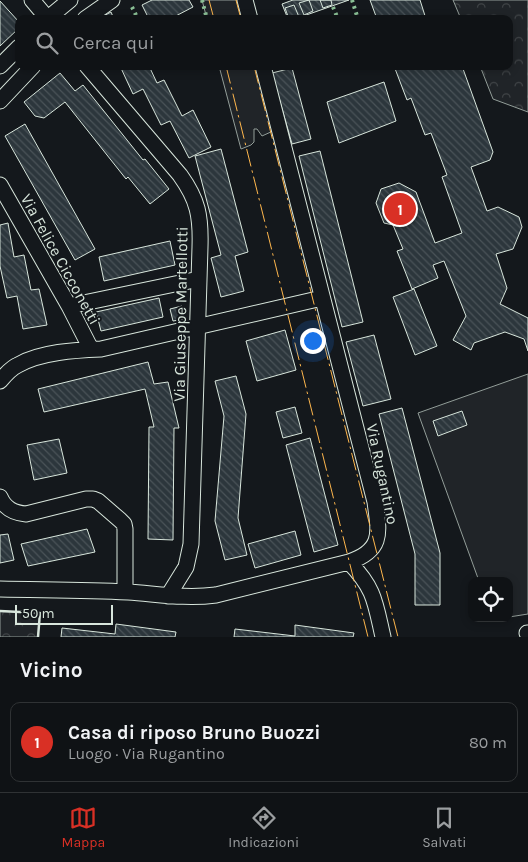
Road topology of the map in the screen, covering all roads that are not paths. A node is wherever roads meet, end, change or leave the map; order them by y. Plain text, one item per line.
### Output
1 (32, 0) edge
2 (70, 0) edge
3 (112, 0) edge
4 (246, 0) edge
5 (45, 15) edge
6 (53, 15) edge
7 (91, 15) edge
8 (249, 15) edge
9 (15, 51) edge
10 (0, 66) edge
11 (29, 70) edge
12 (90, 70) edge
13 (264, 70) edge
14 (0, 101) edge
15 (0, 186) edge
16 (199, 279) junction
17 (322, 298) junction
18 (69, 306) junction
19 (199, 327) junction
20 (90, 349) junction
21 (0, 381) edge
22 (0, 497) edge
23 (349, 562) junction
24 (0, 589) edge
25 (126, 592) junction
26 (168, 596) junction
27 (383, 637) edge

1 - 5 street
2 - 6 street
3 - 7 street
4 - 8 street
9 - 10 street
11 - 14 street
12 - 16 street, Via Giuseppe Martellotti
13 - 17 street, Via Rugantino
15 - 18 street, Via Felice Cicconetti
16 - 18 street
16 - 19 street, Via Giuseppe Martellotti
17 - 19 street
17 - 23 street, Via Rugantino
18 - 20 street, Via Felice Cicconetti
19 - 20 street
19 - 26 street, Via Giuseppe Martellotti
20 - 21 street
22 - 25 street
23 - 26 street, Via Rugantino
23 - 27 street
24 - 25 street, Via Rugantino
25 - 26 street, Via Rugantino

